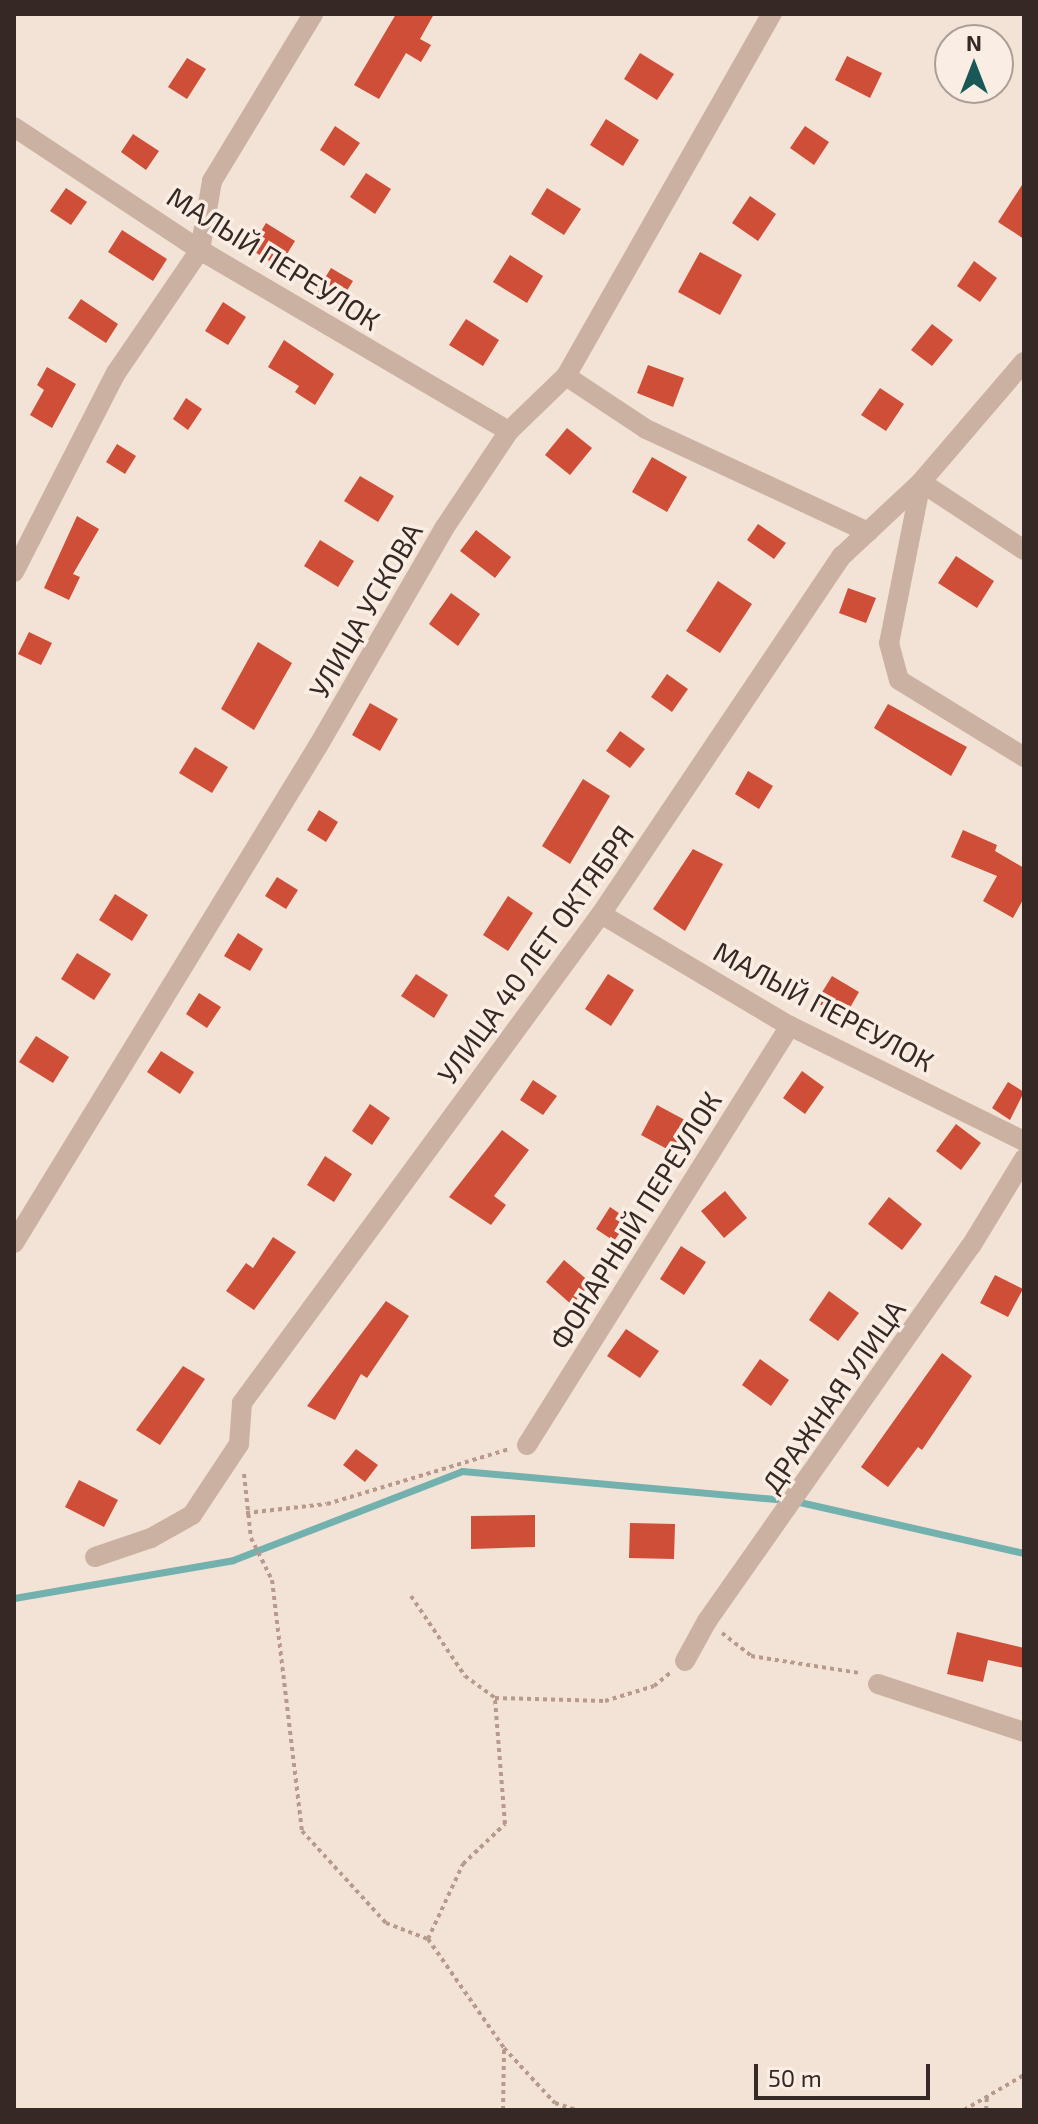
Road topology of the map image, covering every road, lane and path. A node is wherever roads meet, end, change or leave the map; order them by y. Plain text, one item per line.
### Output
1 (313, 14) edge
2 (772, 14) edge
3 (14, 127) edge
4 (200, 250) junction
5 (1024, 362) edge
6 (566, 376) junction
7 (509, 431) junction
8 (921, 482) junction
9 (868, 532) junction
10 (1024, 550) edge
11 (14, 572) edge
12 (1024, 757) edge
13 (601, 914) junction
14 (790, 1026) junction
15 (1024, 1141) edge
16 (1024, 1159) edge
17 (14, 1243) edge
18 (239, 1444) junction
19 (527, 1445) joint
20 (245, 1513) junction
21 (95, 1557) dead end
22 (411, 1596) dead end
23 (707, 1621) junction
24 (685, 1661) joint
25 (878, 1684) joint
26 (495, 1698) junction
27 (1024, 1732) edge
28 (428, 1939) junction
29 (504, 2048) junction
30 (1024, 2075) edge
31 (987, 2095) junction
32 (503, 2110) edge
33 (576, 2110) edge
34 (964, 2110) edge
35 (986, 2110) edge

1 - 4 street
2 - 6 street, УЛИЦА УСКОВА
3 - 4 street, МАЛЫЙ ПЕРЕУЛОК
4 - 7 street, МАЛЫЙ ПЕРЕУЛОК
4 - 11 street
5 - 8 street, УЛИЦА 40 ЛЕТ ОКТЯБРЯ
6 - 7 street, УЛИЦА УСКОВА
6 - 9 street
7 - 17 street, УЛИЦА УСКОВА
8 - 9 street, УЛИЦА 40 ЛЕТ ОКТЯБРЯ
8 - 10 street
8 - 12 street
9 - 13 street, УЛИЦА 40 ЛЕТ ОКТЯБРЯ
13 - 14 street, МАЛЫЙ ПЕРЕУЛОК
13 - 18 street, УЛИЦА 40 ЛЕТ ОКТЯБРЯ
14 - 15 street, МАЛЫЙ ПЕРЕУЛОК
14 - 19 street, ФОНАРНЫЙ ПЕРЕУЛОК
16 - 23 street, ДРАЖНАЯ УЛИЦА
18 - 20 path
18 - 21 street, УЛИЦА 40 ЛЕТ ОКТЯБРЯ
19 - 20 path
20 - 28 path
22 - 26 path
23 - 24 street, ДРАЖНАЯ УЛИЦА
23 - 25 path
24 - 26 path
25 - 27 street
26 - 28 path
28 - 29 path
29 - 32 path
29 - 33 path
30 - 31 path
31 - 34 path
31 - 35 path

